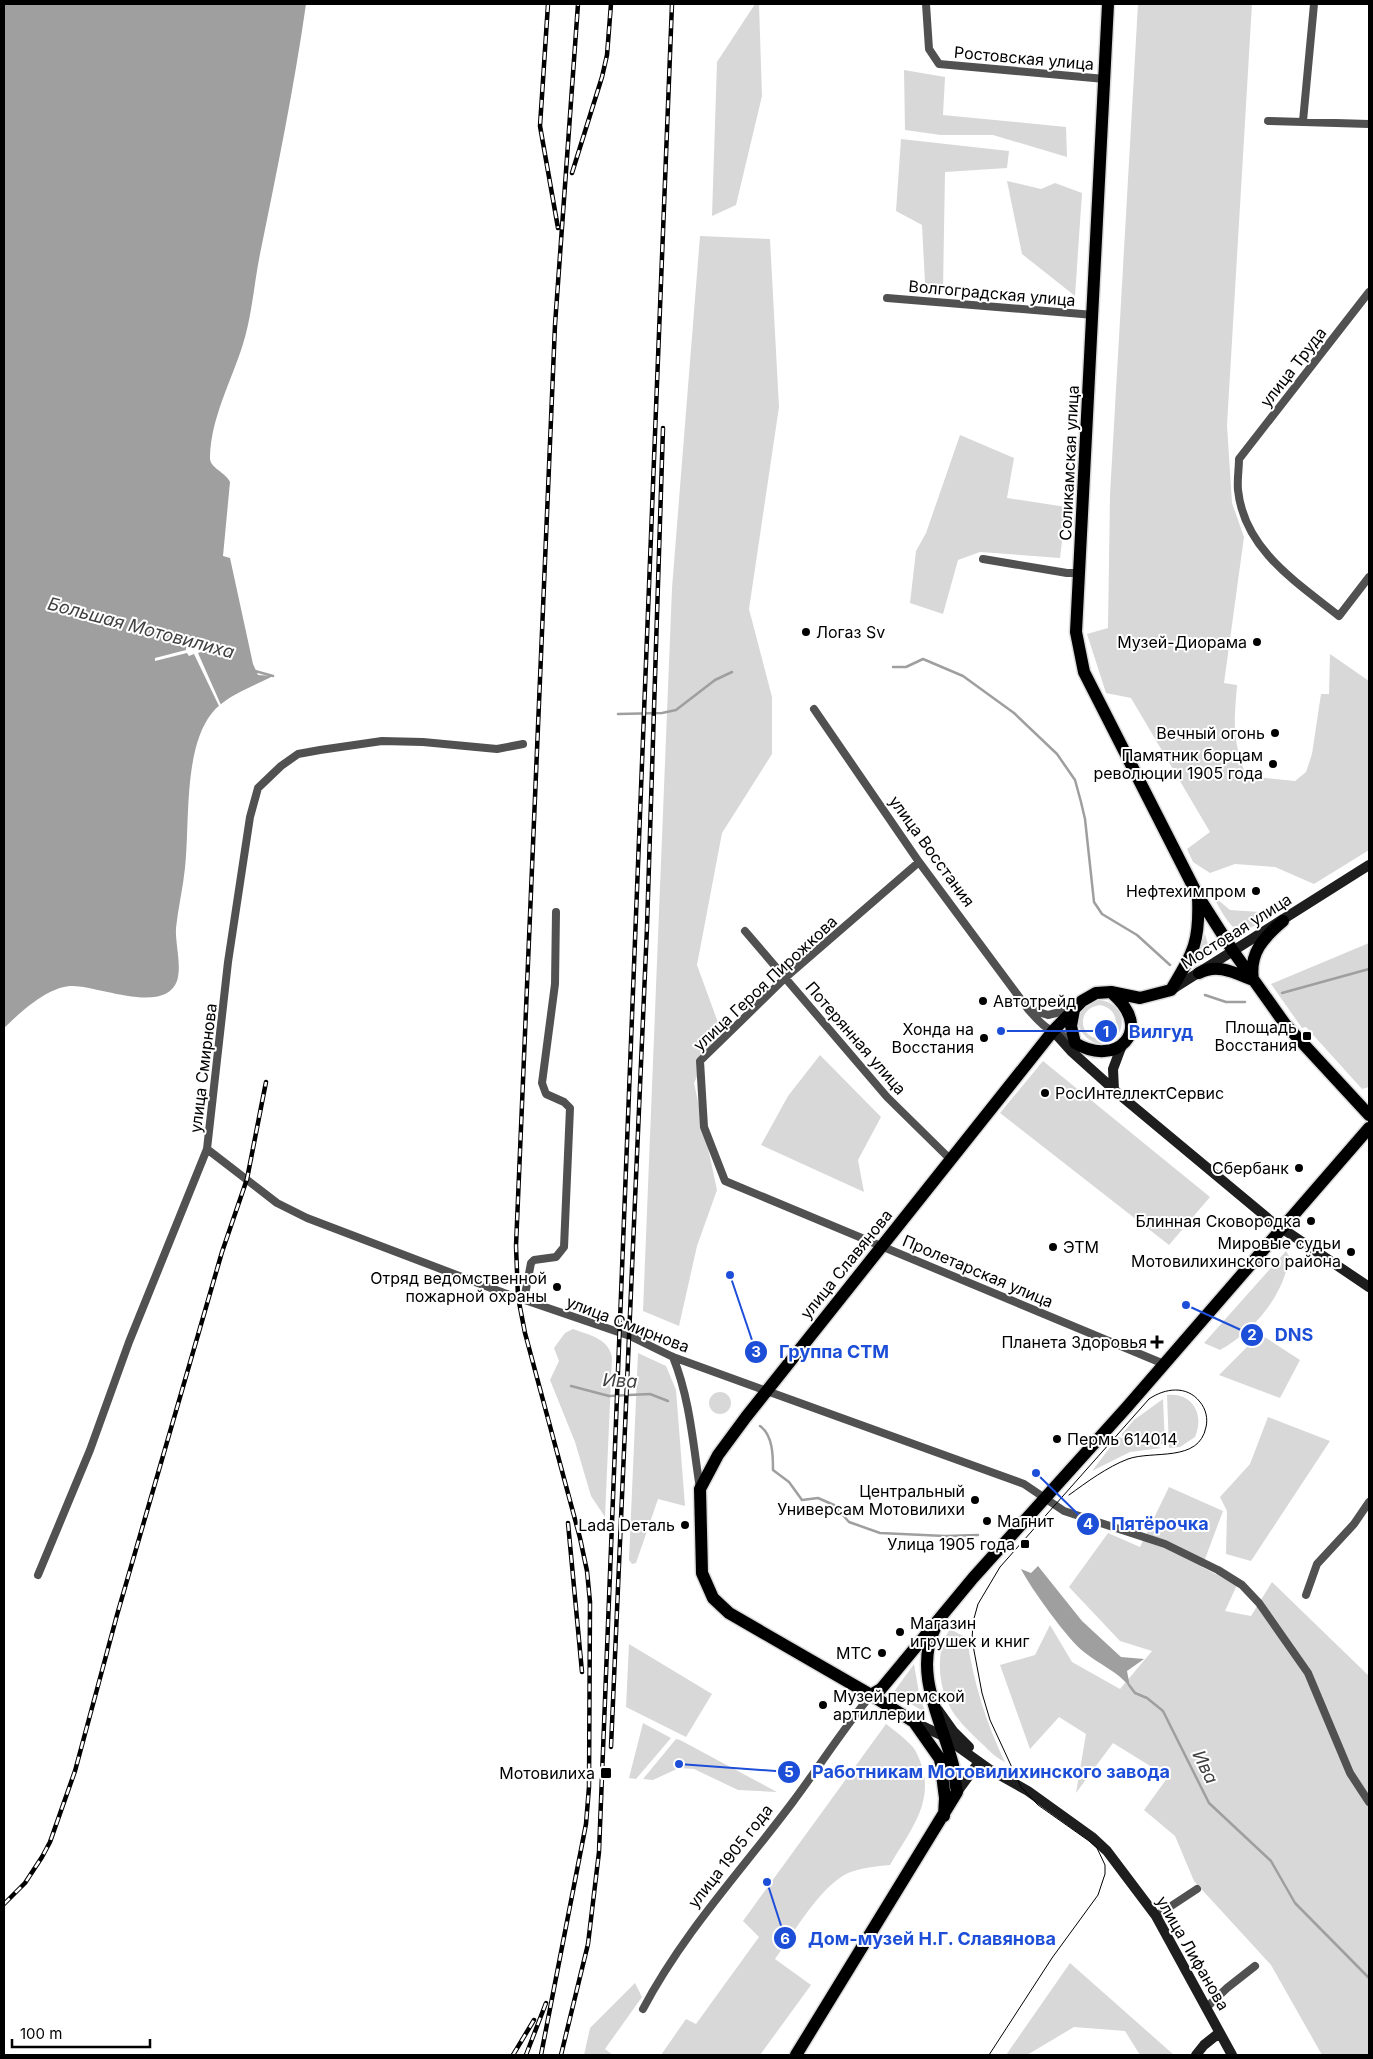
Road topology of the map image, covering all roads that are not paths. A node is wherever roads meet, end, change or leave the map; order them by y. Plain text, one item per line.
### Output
1 (926, 4) edge
2 (1108, 4) edge
3 (1314, 4) edge
4 (1105, 79) junction
5 (1268, 121) dead end
6 (1303, 121) junction
7 (1369, 124) edge
8 (1369, 292) edge
9 (887, 298) dead end
10 (1094, 316) junction
11 (983, 559) dead end
12 (1079, 573) junction
13 (1369, 577) edge
14 (814, 709) dead end
15 (523, 744) dead end
16 (919, 862) junction
17 (1369, 865) edge
18 (1198, 896) junction
19 (556, 912) dead end
20 (1283, 921) junction
21 (745, 931) dead end
22 (1233, 951) junction
23 (1199, 973) junction
24 (785, 978) junction
25 (1253, 980) junction
26 (1171, 990) junction
27 (1111, 992) junction
28 (1075, 1008) junction
29 (1028, 1009) junction
30 (1053, 1031) junction
31 (1075, 1043) junction
32 (1122, 1045) junction
33 (1099, 1077) junction
34 (1117, 1093) junction
35 (1369, 1115) edge
36 (1369, 1128) edge
37 (207, 1149) junction
38 (950, 1159) junction
39 (725, 1181) joint
40 (1282, 1230) junction
41 (882, 1246) junction
42 (1369, 1288) edge
43 (524, 1300) junction
44 (672, 1357) junction
45 (1164, 1364) junction
46 (766, 1390) junction
47 (700, 1489) junction
48 (1045, 1497) junction
49 (1369, 1502) edge
50 (38, 1575) dead end
51 (1306, 1595) dead end
52 (943, 1613) junction
53 (871, 1695) junction
54 (932, 1701) junction
55 (914, 1722) junction
56 (943, 1736) junction
57 (980, 1762) junction
58 (1006, 1778) junction
59 (957, 1792) junction
60 (1369, 1802) edge
61 (944, 1816) junction
62 (1197, 1889) dead end
63 (1156, 1916) junction
64 (1255, 1966) dead end
65 (1207, 2007) junction
66 (643, 2009) dead end
67 (1219, 2033) junction
68 (796, 2055) edge
69 (1196, 2055) edge
70 (1232, 2055) edge

1 - 4 street, Ростовская улица
2 - 4 main road, Соликамская улица
3 - 6 street
4 - 10 main road, Соликамская улица
5 - 6 street
6 - 7 street
8 - 13 street, улица Труда
9 - 10 street, Волгоградская улица
10 - 12 main road, Соликамская улица
11 - 12 street
12 - 18 main road, Соликамская улица
14 - 16 street, улица Восстания
15 - 37 street, улица Смирнова
16 - 24 street, улица Героя Пирожкова
16 - 29 street, улица Восстания
17 - 20 street, Мостовая улица
18 - 22 main road, Соликамская улица
18 - 26 main road, Соликамская улица
19 - 43 street
20 - 22 street, Мостовая улица
20 - 25 main road
21 - 24 street, Потерянная улица
22 - 23 street, Мостовая улица
22 - 25 main road, Соликамская улица
23 - 25 main road
23 - 26 street, Мостовая улица
24 - 38 street, Потерянная улица
24 - 39 street, улица Героя Пирожкова
25 - 35 main road, Соликамская улица
26 - 27 main road, Мостовая улица
27 - 28 main road
27 - 32 main road
28 - 29 street
28 - 30 main road
28 - 31 main road
29 - 30 street, улица Восстания
30 - 31 street, улица Восстания
30 - 33 street
30 - 38 main road, улица Славянова
31 - 32 main road
31 - 33 street
32 - 34 street
33 - 34 street
34 - 40 street
36 - 40 main road, улица 1905 года
37 - 43 street, улица Смирнова
37 - 50 street
38 - 41 main road, улица Славянова
39 - 41 street, Пролетарская улица
40 - 42 street
40 - 45 main road, улица 1905 года
41 - 45 street, Пролетарская улица
41 - 46 main road, улица Славянова
43 - 44 street, улица Смирнова
44 - 46 street, улица Смирнова
44 - 47 street
45 - 48 main road, улица 1905 года
46 - 47 main road, улица Славянова
46 - 48 street, улица Смирнова
47 - 53 main road, улица Славянова
48 - 52 main road, улица 1905 года
48 - 60 street, улица Смирнова
49 - 51 street
52 - 53 main road, улица 1905 года
52 - 54 main road, улица 1905 года
53 - 55 main road
53 - 66 street, улица 1905 года
54 - 56 main road, улица 1905 года
54 - 58 street, улица Лифанова
55 - 56 street, улица Лифанова
55 - 61 main road
56 - 57 street, улица Лифанова
56 - 59 main road, улица 1905 года
57 - 58 street, улица Лифанова
57 - 59 street
58 - 63 street, улица Лифанова
59 - 61 main road
61 - 68 main road
62 - 63 street
63 - 65 street, улица Лифанова
64 - 65 street
65 - 67 street, улица Лифанова
67 - 69 street
67 - 70 street, улица Лифанова

